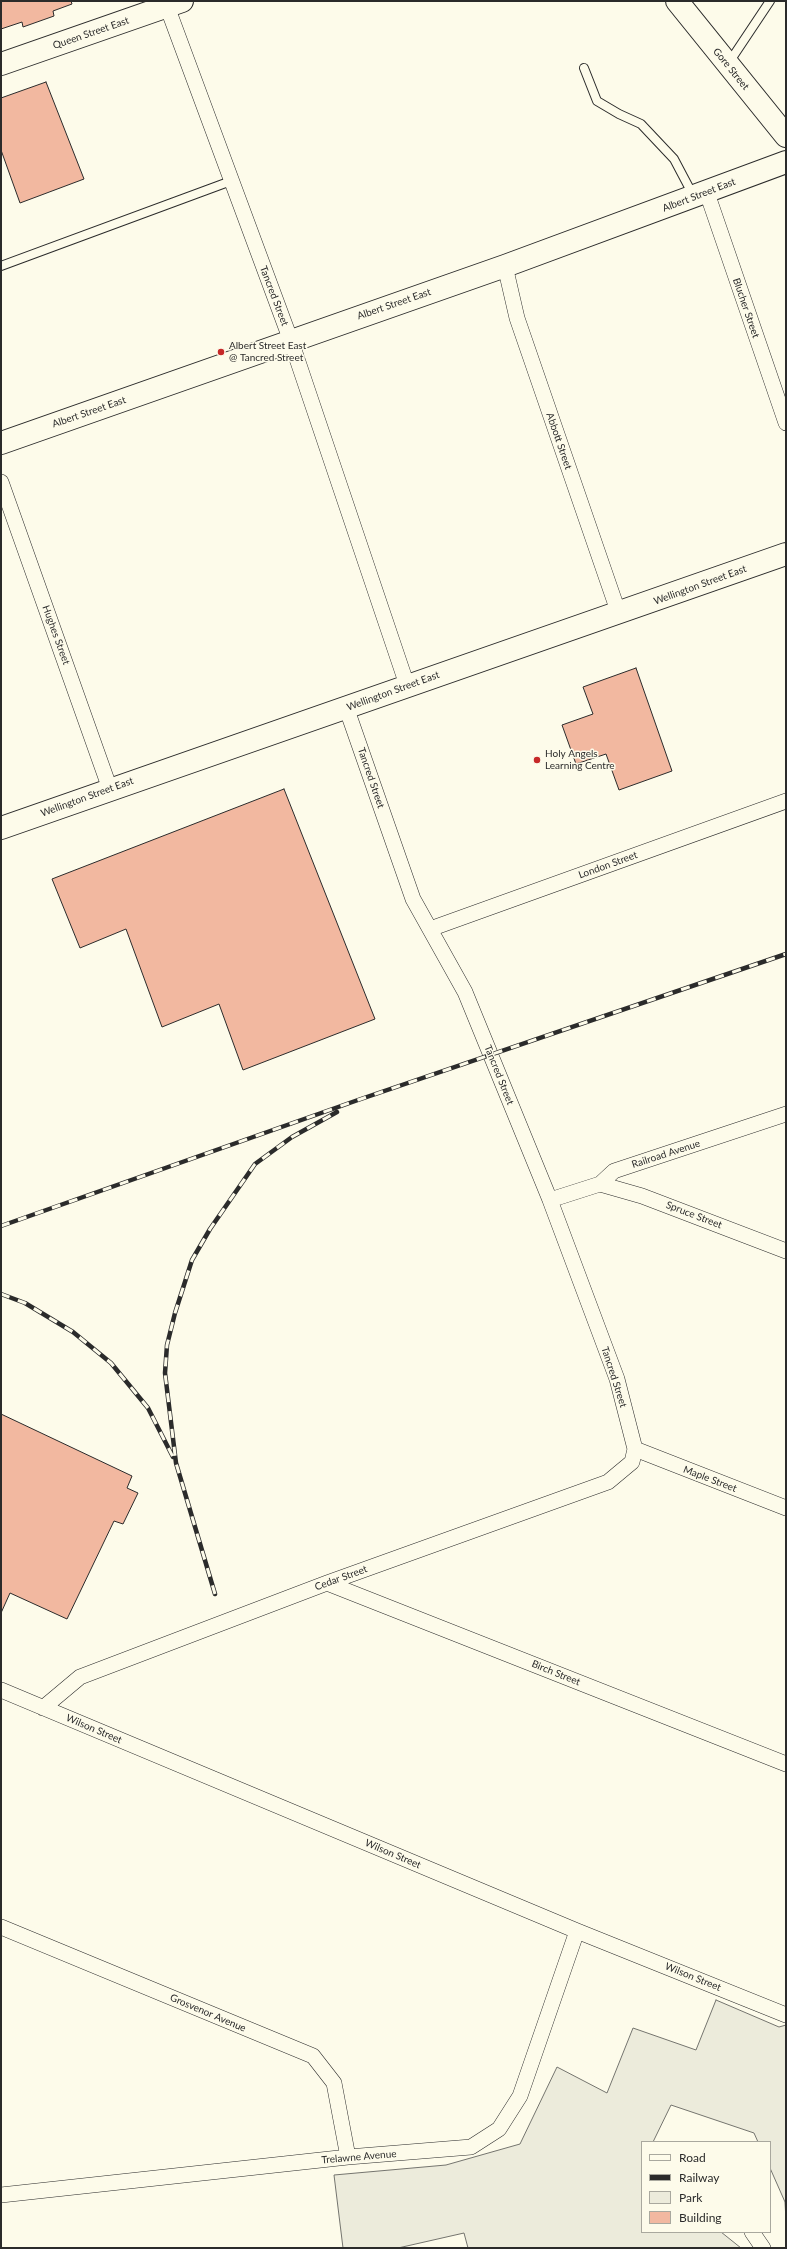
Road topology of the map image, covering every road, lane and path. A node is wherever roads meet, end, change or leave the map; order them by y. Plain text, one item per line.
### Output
1 (677, 1) edge
2 (770, 1) edge
3 (171, 3) edge
4 (1, 64) edge
5 (728, 64) junction
6 (584, 68) dead end
7 (786, 136) edge
8 (786, 162) edge
9 (231, 181) junction
10 (700, 195) junction
11 (1, 266) edge
12 (505, 266) junction
13 (291, 340) junction
14 (786, 423) edge
15 (1, 442) edge
16 (1, 482) edge
17 (786, 554) edge
18 (619, 614) junction
19 (407, 685) junction
20 (346, 707) junction
21 (110, 789) junction
22 (786, 801) edge
23 (1, 828) edge
24 (430, 929) junction
25 (786, 1114) edge
26 (600, 1184) junction
27 (550, 1200) junction
28 (786, 1251) edge
29 (635, 1449) junction
30 (786, 1508) edge
31 (327, 1583) junction
32 (1, 1690) edge
33 (43, 1708) junction
34 (786, 1764) edge
35 (1, 1927) edge
36 (577, 1931) junction
37 (786, 2015) edge
38 (348, 2157) junction
39 (1, 2195) edge
40 (753, 2233) edge
41 (763, 2248) edge

1 - 5 main road, Gore Street
2 - 5 lane
3 - 4 main road, Queen Street East
3 - 9 street, Tancred Street
5 - 7 main road, Gore Street
6 - 10 lane
8 - 10 main road, Albert Street East
9 - 11 lane
9 - 13 street, Tancred Street
10 - 12 main road, Albert Street East
10 - 14 street, Blucher Street
12 - 13 main road, Albert Street East
12 - 18 street, Abbott Street
13 - 15 main road, Albert Street East
13 - 19 street, Tancred Street
16 - 21 street, Hughes Street
17 - 18 main road, Wellington Street East
18 - 19 main road, Wellington Street East
19 - 20 main road, Wellington Street East
20 - 21 main road, Wellington Street East
20 - 24 street, Tancred Street
21 - 23 main road, Wellington Street East
22 - 24 street, London Street
24 - 27 street, Tancred Street
25 - 26 street, Railroad Avenue
26 - 27 street, Railroad Avenue
26 - 28 street, Spruce Street
27 - 29 street, Tancred Street
29 - 30 street, Maple Street
29 - 31 street, Cedar Street
31 - 33 street, Cedar Street
31 - 34 street, Birch Street
32 - 33 street, Wilson Street
33 - 36 street, Wilson Street
35 - 38 street, Grosvenor Avenue
36 - 37 street, Wilson Street
36 - 38 street, Trelawne Avenue
38 - 39 street, Trelawne Avenue
40 - 41 street

